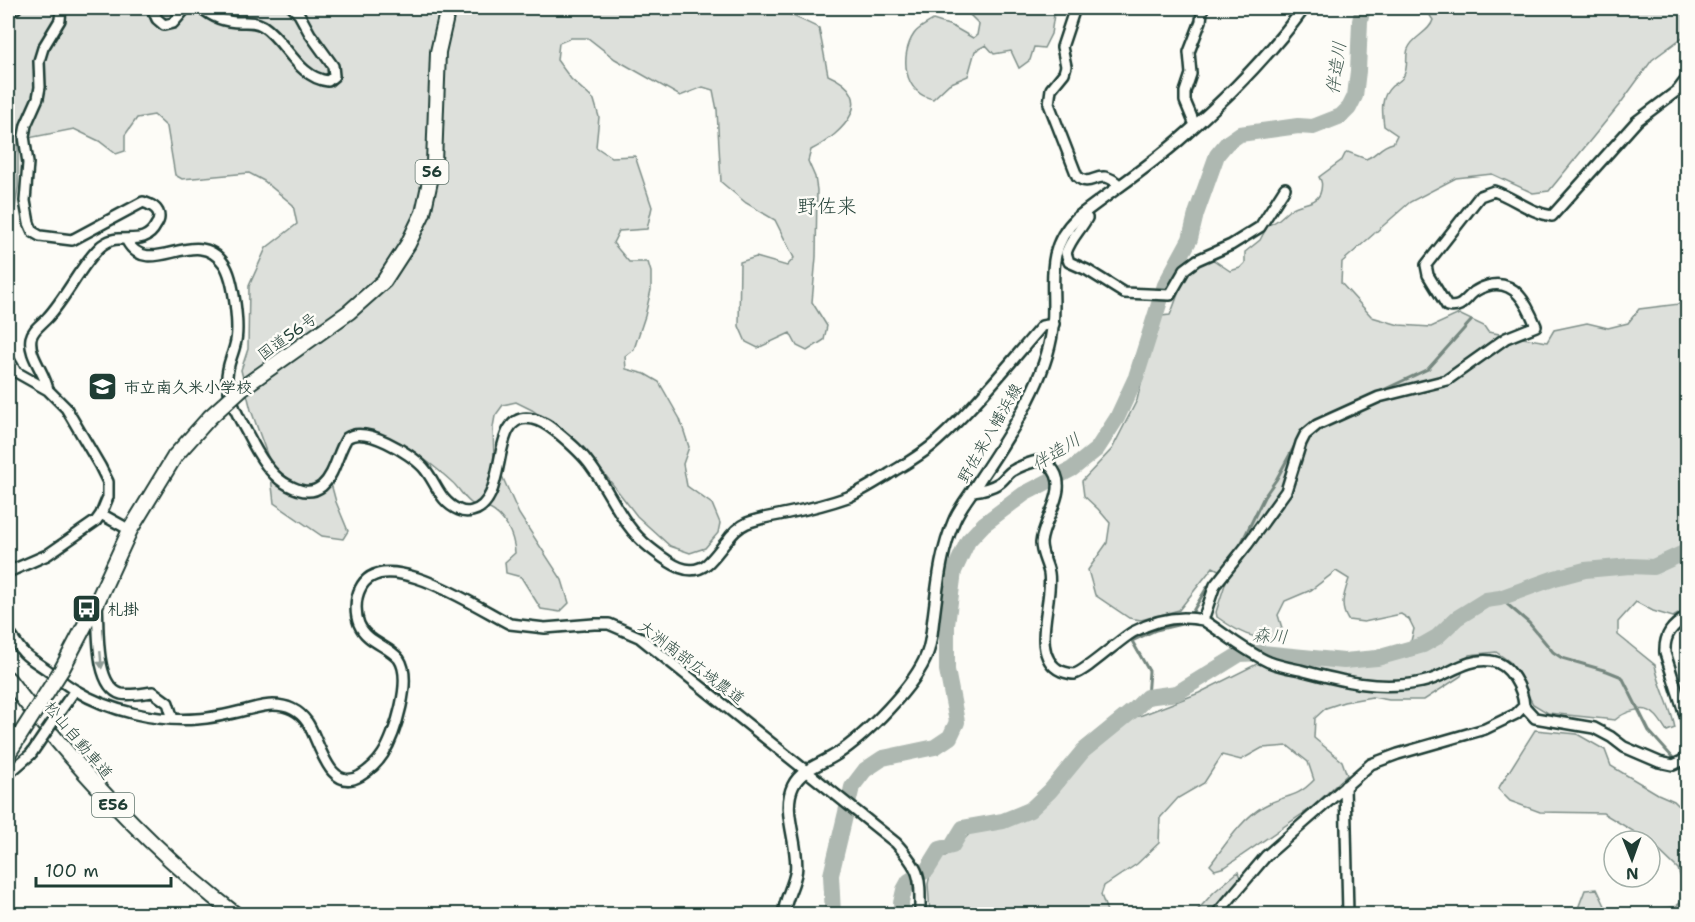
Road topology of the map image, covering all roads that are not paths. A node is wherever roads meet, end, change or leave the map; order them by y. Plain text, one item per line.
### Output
1 (16, 8) edge
2 (61, 8) edge
3 (152, 8) edge
4 (186, 8) edge
5 (202, 8) edge
6 (293, 8) edge
7 (448, 8) edge
8 (1075, 8) edge
9 (1199, 8) edge
10 (1304, 8) edge
11 (8, 12) edge
12 (1688, 77) edge
13 (1196, 125) junction
14 (1120, 186) junction
15 (1285, 188) dead end
16 (1083, 213) junction
17 (127, 241) junction
18 (1054, 324) junction
19 (8, 358) edge
20 (48, 390) junction
21 (973, 491) junction
22 (101, 514) junction
23 (130, 530) junction
24 (8, 572) edge
25 (97, 602) junction
26 (1688, 616) edge
27 (1203, 620) junction
28 (8, 631) edge
29 (8, 680) edge
30 (75, 690) junction
31 (1524, 706) junction
32 (173, 718) junction
33 (1688, 725) edge
34 (8, 754) edge
35 (1688, 755) edge
36 (807, 771) junction
37 (8, 774) edge
38 (1345, 786) junction
39 (235, 915) edge
40 (784, 915) edge
41 (920, 915) edge
42 (1216, 915) edge
43 (1348, 915) edge

1 - 11 street
2 - 17 street
3 - 4 street
5 - 6 street
7 - 23 highway, 国道56号 / 56, bridge
8 - 14 street
9 - 13 street
10 - 13 main road, 野佐来八幡浜線
12 - 27 street
13 - 14 main road, 野佐来八幡浜線
14 - 16 main road, 野佐来八幡浜線
15 - 16 street
16 - 18 main road, 野佐来八幡浜線
17 - 18 street
17 - 20 street
18 - 21 main road, 野佐来八幡浜線
19 - 20 street
20 - 22 street
21 - 27 street
21 - 36 main road, 野佐来八幡浜線
22 - 23 street
22 - 24 street
23 - 25 highway, 国道56号 / 56
25 -> 32 street
25 - 34 highway, 国道56号 / 56, bridge
26 - 33 street
27 - 31 street
28 - 30 street, 大洲南部広域農道
29 - 39 highway, 松山自動車道 / E56
30 - 32 street, 大洲南部広域農道
30 - 37 street, bridge
31 - 35 street
31 - 38 street
32 - 36 street, 大洲南部広域農道
36 - 40 main road, 野佐来八幡浜線
36 - 41 street, 大洲南部広域農道
38 - 42 street
38 - 43 street

